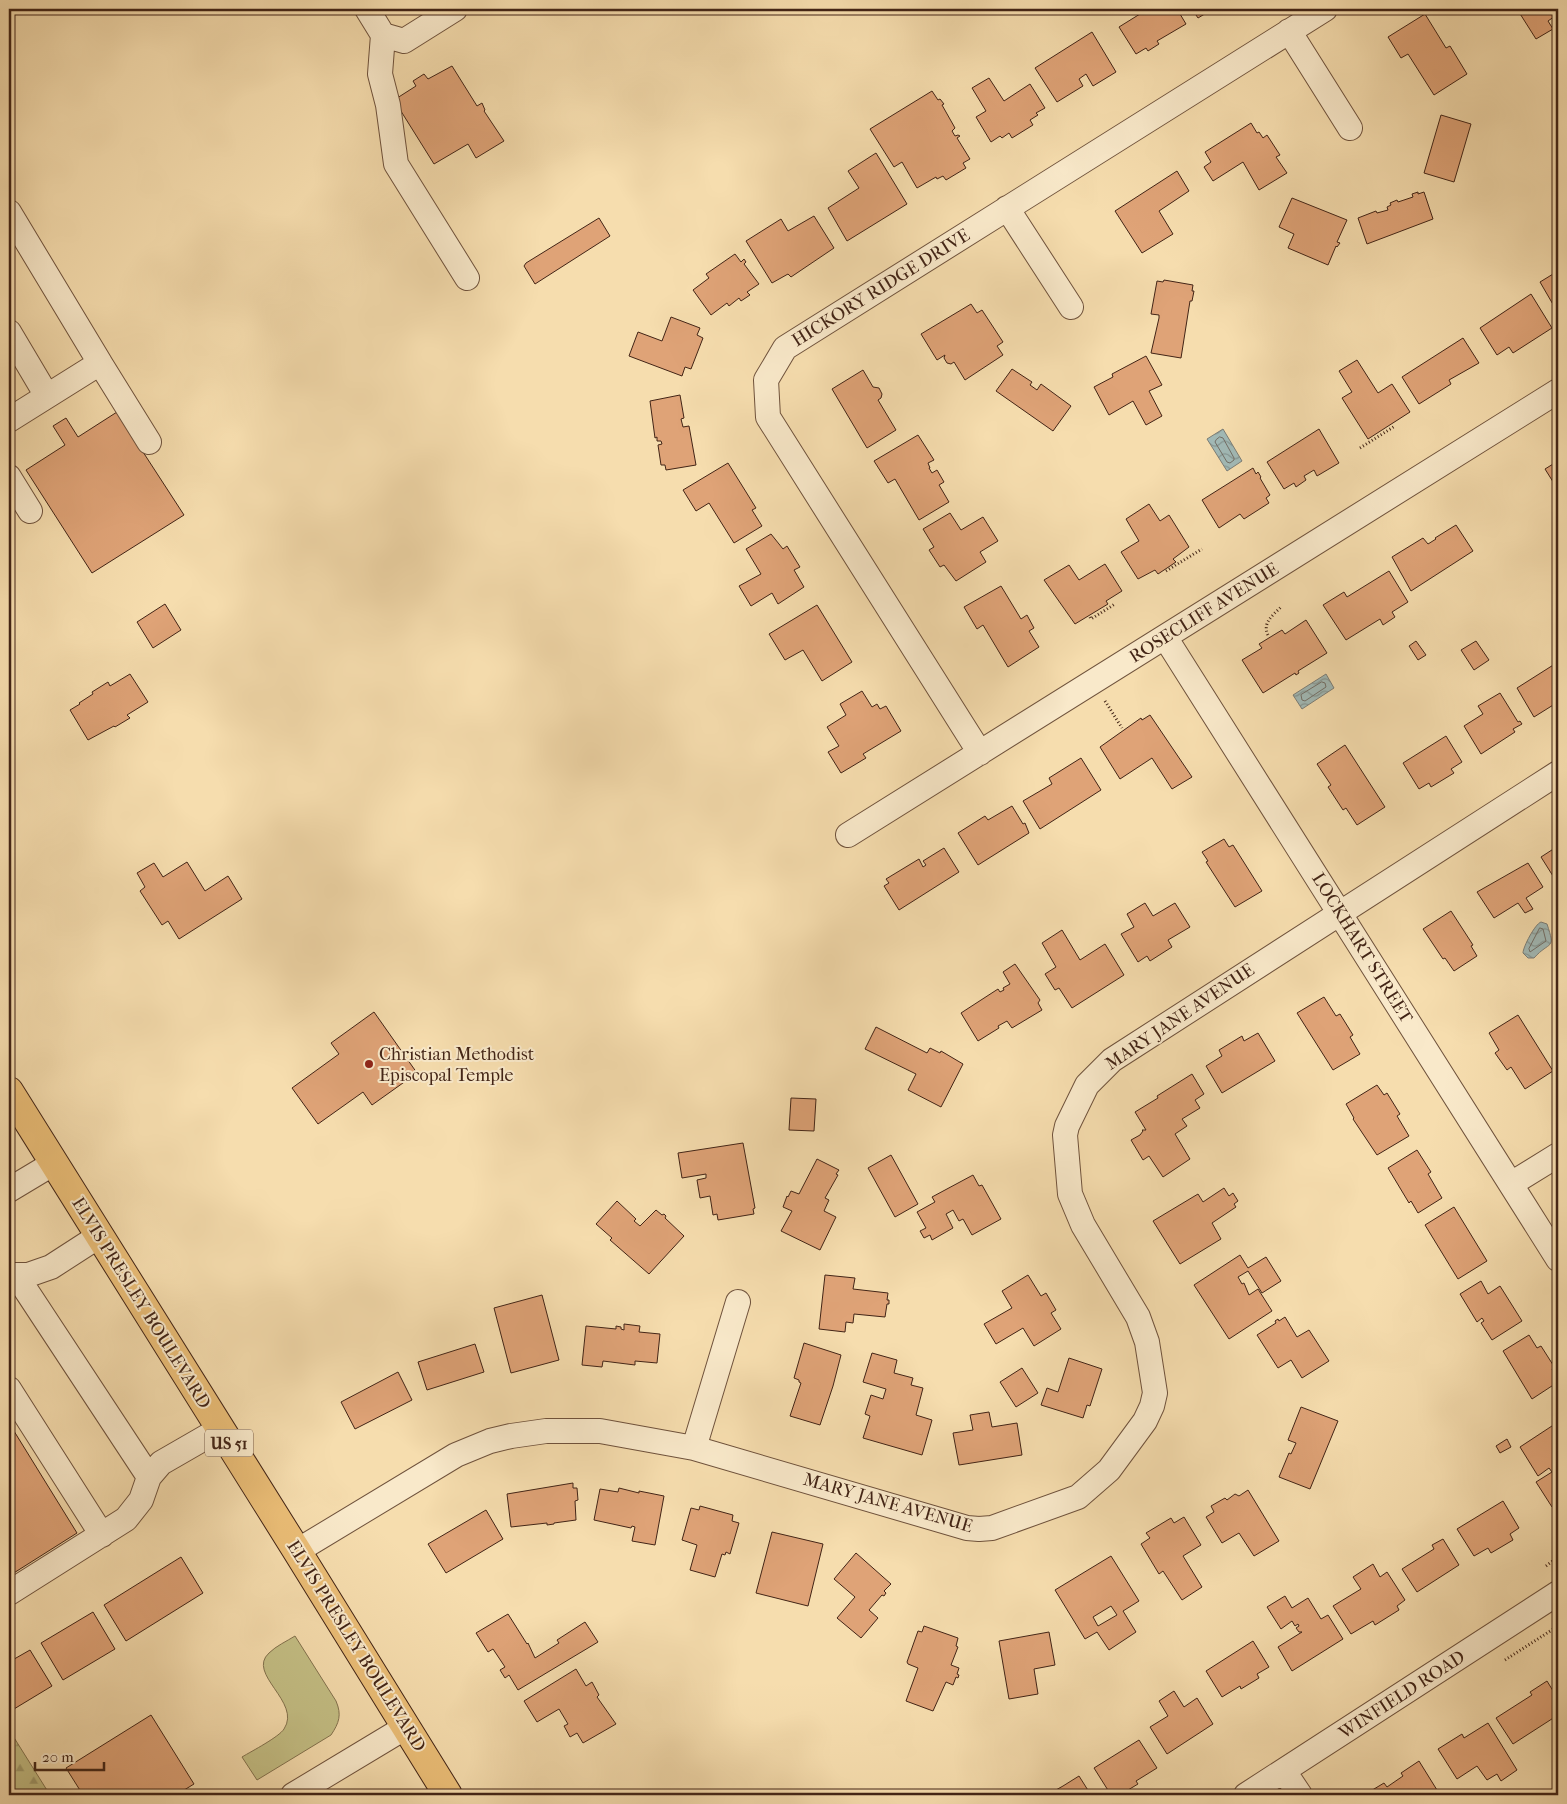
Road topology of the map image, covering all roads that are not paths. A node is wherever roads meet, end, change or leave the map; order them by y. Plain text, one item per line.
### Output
1 (367, 9) edge
2 (454, 9) edge
3 (1324, 9) edge
4 (1290, 31) junction
5 (383, 35) junction
6 (1350, 128) dead end
7 (1007, 208) junction
8 (9, 212) edge
9 (466, 278) dead end
10 (1071, 307) dead end
11 (9, 332) edge
12 (100, 363) junction
13 (1558, 391) edge
14 (47, 396) junction
15 (9, 420) edge
16 (149, 442) dead end
17 (9, 477) edge
18 (30, 511) dead end
19 (1165, 637) junction
20 (980, 753) junction
21 (1558, 773) edge
22 (848, 835) dead end
23 (1340, 912) junction
24 (9, 1091) edge
25 (1558, 1155) edge
26 (54, 1163) junction
27 (1511, 1184) junction
28 (9, 1190) edge
29 (100, 1236) junction
30 (1558, 1259) edge
31 (12, 1275) edge
32 (738, 1302) dead end
33 (9, 1389) edge
34 (220, 1429) junction
35 (694, 1448) junction
36 (149, 1477) junction
37 (102, 1535) junction
38 (297, 1551) junction
39 (9, 1593) edge
40 (1558, 1593) edge
41 (406, 1727) junction
42 (1284, 1771) junction
43 (297, 1794) edge
44 (448, 1795) edge
45 (1246, 1795) edge
46 (1300, 1795) edge

1 - 5 street
2 - 5 street
3 - 4 street, HICKORY RIDGE DRIVE
4 - 6 street
4 - 7 street, HICKORY RIDGE DRIVE
5 - 9 street
7 - 10 street
7 - 20 street, HICKORY RIDGE DRIVE
8 - 12 street
11 - 14 street
12 - 14 street
12 - 16 street
13 - 19 street, ROSECLIFF AVENUE
14 - 15 street
17 - 18 street
19 - 20 street, ROSECLIFF AVENUE
19 - 23 street, LOCKHART STREET
20 - 22 street, ROSECLIFF AVENUE
21 - 23 street, MARY JANE AVENUE
23 - 27 street, LOCKHART STREET
23 - 35 street, MARY JANE AVENUE
24 - 26 main road, ELVIS PRESLEY BOULEVARD / US 51
25 - 27 street
26 - 28 street
26 - 29 main road, ELVIS PRESLEY BOULEVARD / US 51
27 - 30 street, LOCKHART STREET
29 - 31 street
29 - 34 main road, ELVIS PRESLEY BOULEVARD / US 51
31 - 36 street
32 - 35 street
33 - 37 street
34 - 36 street
34 - 38 main road, ELVIS PRESLEY BOULEVARD / US 51
35 - 38 street, MARY JANE AVENUE
36 - 37 street
37 - 39 street
38 - 41 main road, ELVIS PRESLEY BOULEVARD / US 51
40 - 42 street, WINFIELD ROAD
41 - 43 street
41 - 44 main road, ELVIS PRESLEY BOULEVARD / US 51
42 - 45 street, WINFIELD ROAD
42 - 46 street

